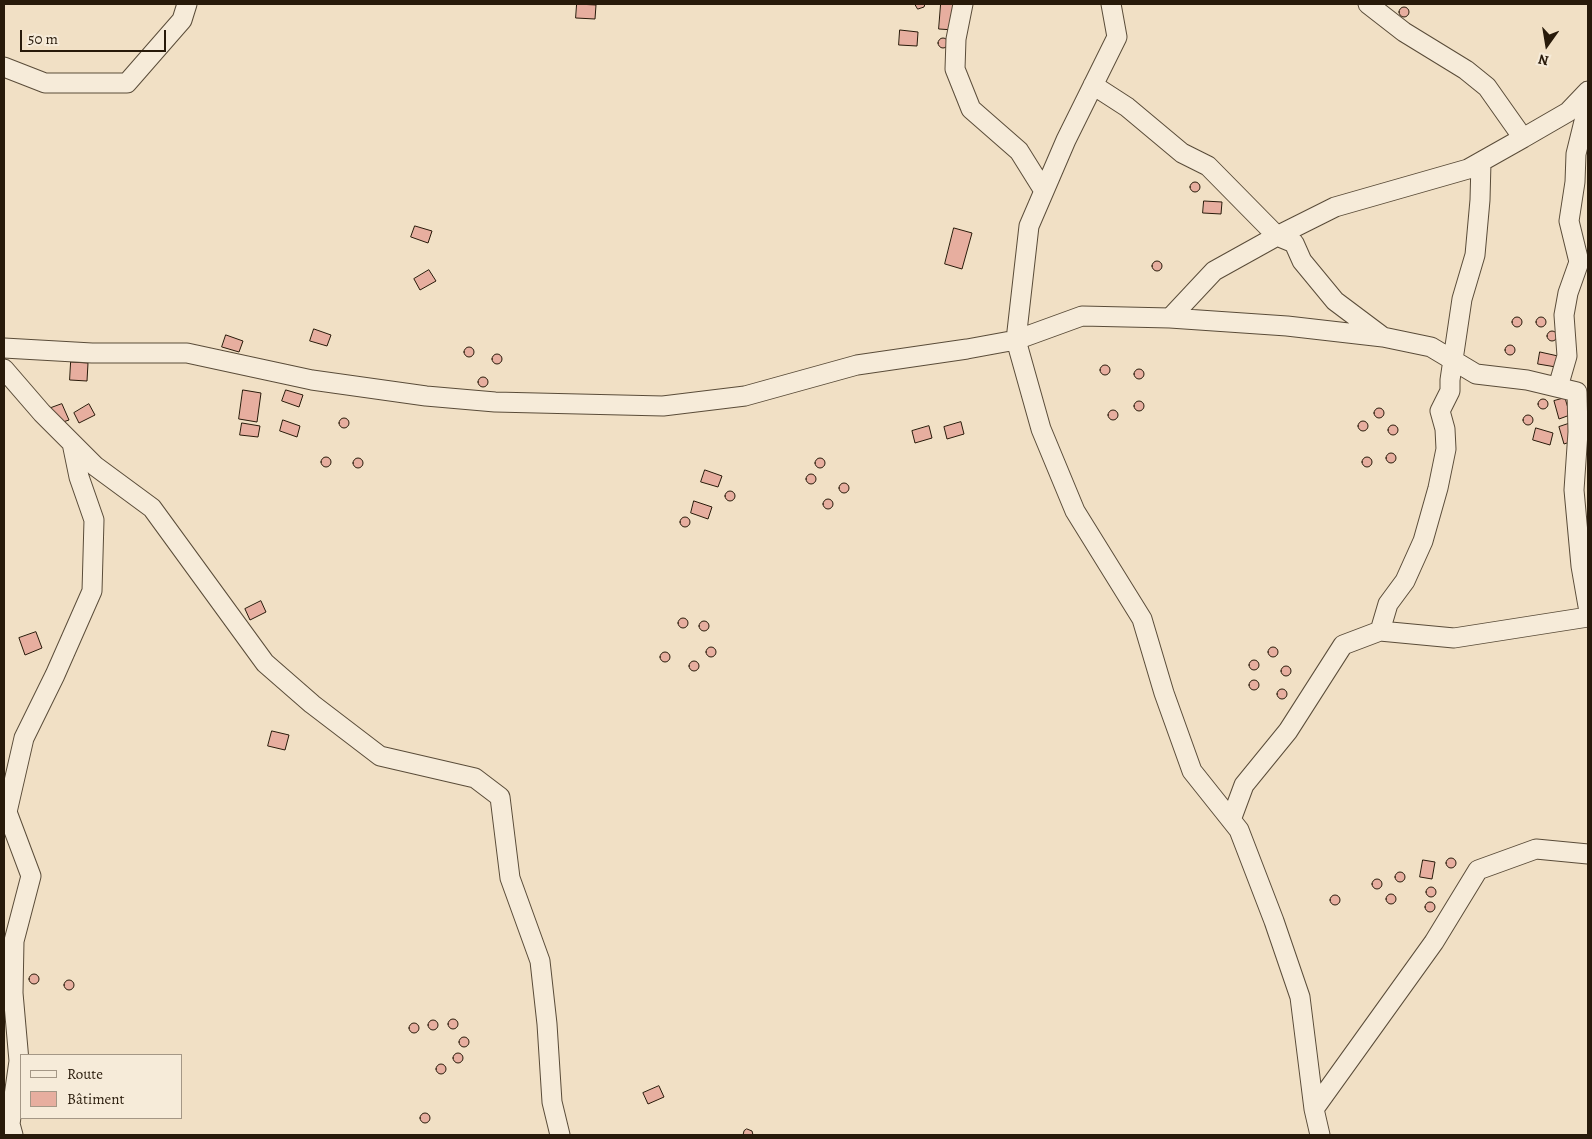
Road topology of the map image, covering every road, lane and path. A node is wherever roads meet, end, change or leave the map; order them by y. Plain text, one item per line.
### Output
1 (187, 4) edge
2 (963, 4) edge
3 (1111, 4) edge
4 (1368, 4) edge
5 (4, 66) edge
6 (1093, 85) junction
7 (1588, 91) edge
8 (1588, 105) edge
9 (1523, 138) junction
10 (1481, 162) junction
11 (1044, 191) junction
12 (1277, 236) junction
13 (1170, 318) junction
14 (1383, 337) junction
15 (1016, 340) junction
16 (4, 348) edge
17 (1453, 360) junction
18 (4, 369) edge
19 (1558, 387) junction
20 (1582, 392) edge
21 (72, 443) junction
22 (1588, 606) edge
23 (1588, 617) edge
24 (1380, 631) junction
25 (1231, 820) junction
26 (1588, 854) edge
27 (1314, 1109) junction
28 (13, 1135) edge
29 (560, 1135) edge
30 (1320, 1135) edge

1 - 5 street
2 - 11 street
3 - 6 street
4 - 9 street
6 - 11 street
6 - 12 street
7 - 9 street
8 - 19 street
9 - 10 street
10 - 12 street
10 - 17 street
11 - 15 street
12 - 13 street
12 - 14 street
13 - 14 street
13 - 15 street
14 - 17 street
15 - 16 street
15 - 25 street
17 - 19 street
17 - 24 street
18 - 21 street
19 - 20 street
20 - 22 street
21 - 28 street
21 - 29 street
23 - 24 street
24 - 25 street
25 - 27 street
26 - 27 street
27 - 30 street

